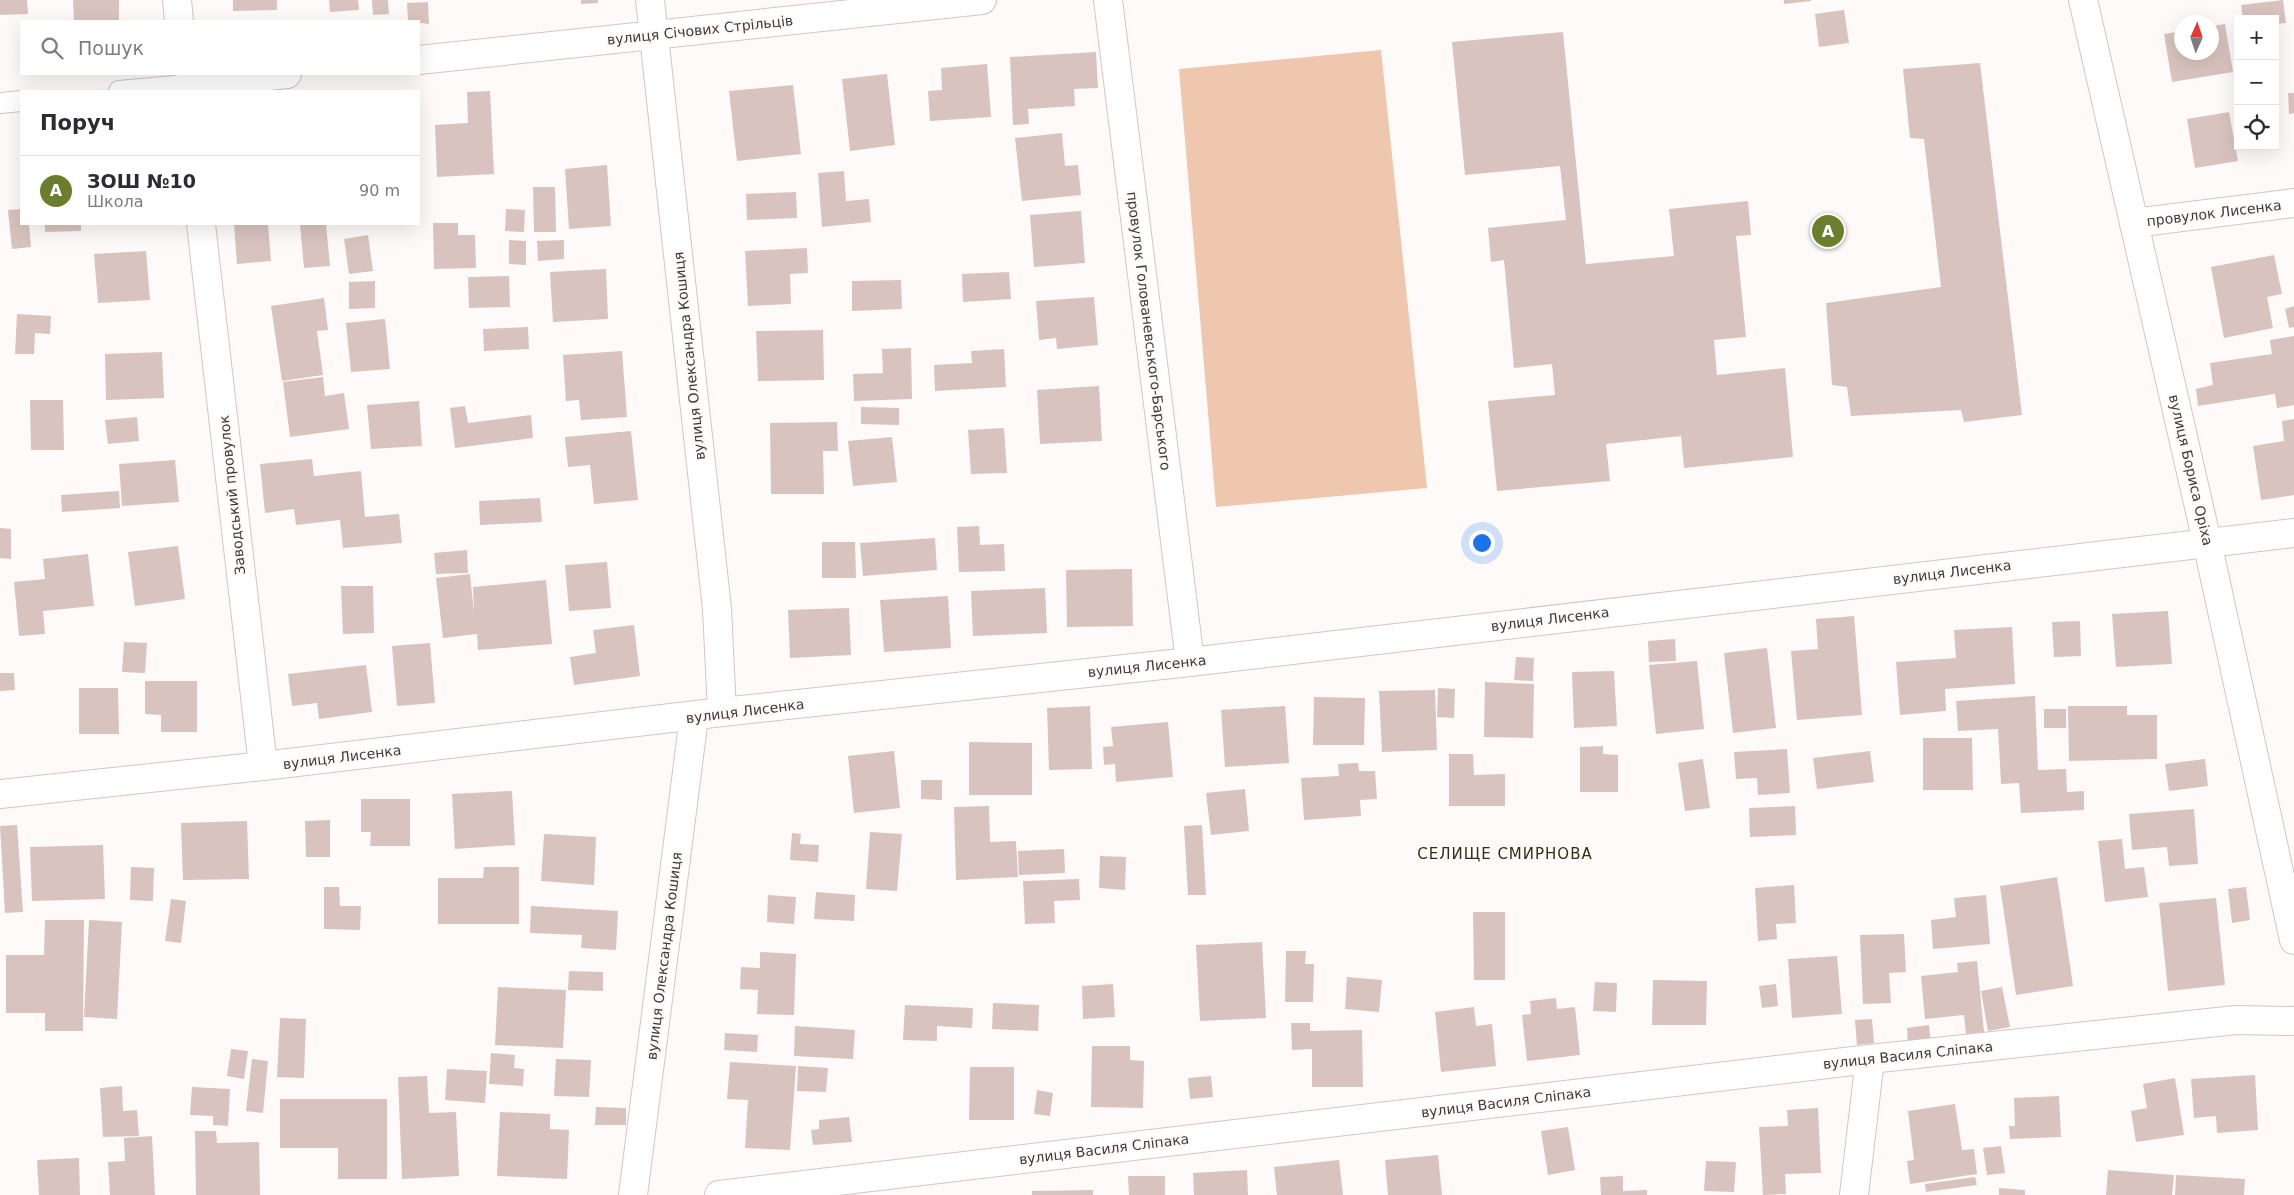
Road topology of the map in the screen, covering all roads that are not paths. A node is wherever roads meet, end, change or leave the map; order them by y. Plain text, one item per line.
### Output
1 (177, 0) edge
2 (650, 0) edge
3 (982, 0) edge
4 (1108, 0) edge
5 (2083, 0) edge
6 (179, 20) edge
7 (653, 34) junction
8 (420, 60) edge
9 (276, 75) edge
10 (186, 83) edge
11 (127, 90) edge
12 (20, 101) edge
13 (0, 103) edge
14 (2294, 203) edge
15 (2134, 222) junction
16 (202, 225) edge
17 (2294, 533) edge
18 (2208, 542) junction
19 (1190, 662) junction
20 (722, 712) junction
21 (694, 717) junction
22 (263, 766) junction
23 (0, 794) edge
24 (2294, 940) edge
25 (2294, 1021) edge
26 (1870, 1059) junction
27 (632, 1195) edge
28 (719, 1195) edge
29 (1854, 1195) edge

1 - 6 street
2 - 7 street, вулиця Олександра Кошиця
3 - 7 street, вулиця Січових Стрільців
4 - 19 street, провулок Голованевського-Барського
5 - 15 street, вулиця Бориса Оріха
7 - 8 street, вулиця Січових Стрільців
7 - 20 street, вулиця Олександра Кошиця
9 - 10 street
10 - 11 lane
12 - 13 lane
14 - 15 street, провулок Лисенка
15 - 18 street, вулиця Бориса Оріха
16 - 22 street, Заводський провулок
17 - 18 street, вулиця Лисенка
18 - 19 street, вулиця Лисенка
18 - 24 street, вулиця Бориса Оріха
19 - 20 street, вулиця Лисенка
20 - 21 street, вулиця Лисенка
21 - 22 street, вулиця Лисенка
21 - 27 street, вулиця Олександра Кошиця
22 - 23 street, вулиця Лисенка
25 - 26 street, вулиця Василя Сліпака
26 - 28 street, вулиця Василя Сліпака
26 - 29 street

